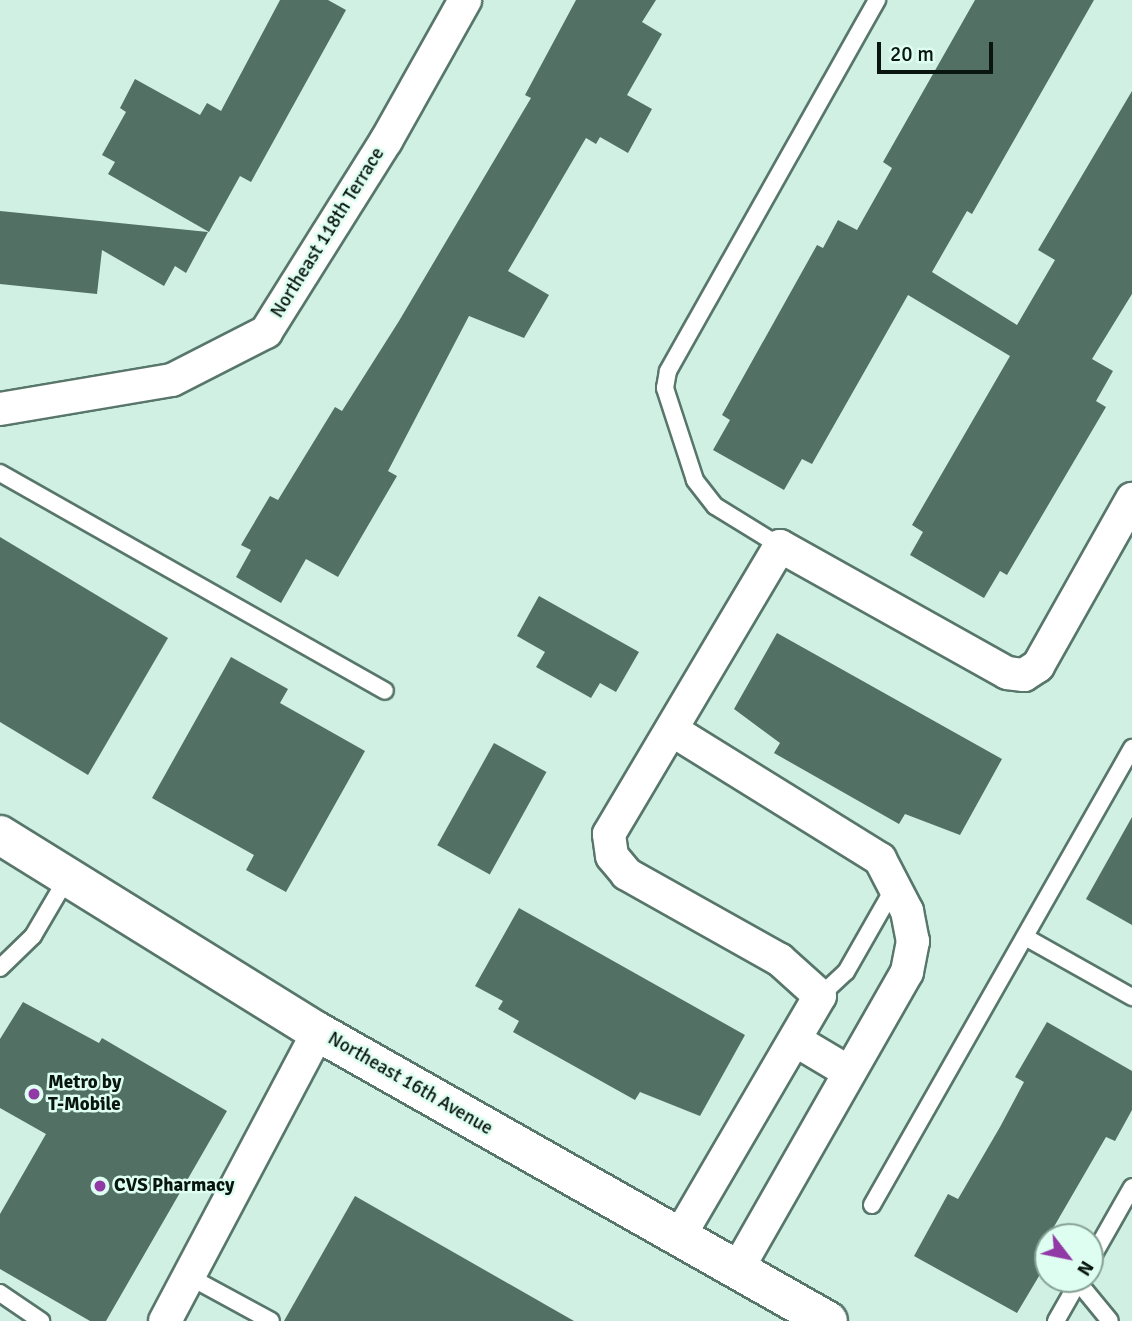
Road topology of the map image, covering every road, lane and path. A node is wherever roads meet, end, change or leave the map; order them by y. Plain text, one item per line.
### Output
1 (465, 0) edge
2 (877, 0) edge
3 (0, 409) edge
4 (0, 472) edge
5 (1132, 499) edge
6 (780, 546) junction
7 (385, 691) dead end
8 (672, 730) junction
9 (1132, 748) edge
10 (0, 835) edge
11 (67, 878) junction
12 (896, 884) junction
13 (1025, 937) junction
14 (0, 968) edge
15 (820, 996) junction
16 (1132, 997) edge
17 (318, 1032) junction
18 (795, 1041) junction
19 (849, 1072) junction
20 (1132, 1187) edge
21 (872, 1205) dead end
22 (1104, 1236) edge
23 (679, 1237) junction
24 (737, 1270) junction
25 (190, 1277) junction
26 (0, 1293) edge
27 (1072, 1293) edge
28 (1088, 1293) edge
29 (41, 1321) edge
30 (165, 1321) edge
31 (271, 1321) edge
32 (828, 1321) edge
33 (1056, 1321) edge
34 (1110, 1321) edge

1 - 3 street, Northeast 118th Terrace
2 - 6 lane
4 - 7 lane
5 - 6 street
6 - 8 street
8 - 12 street
8 - 15 street
9 - 13 lane
10 - 11 street, Northeast 16th Avenue
11 - 14 lane
11 - 17 street, Northeast 16th Avenue
12 - 15 lane
12 - 19 street
13 - 16 lane
13 - 21 lane
15 - 18 street
17 - 23 street, Northeast 16th Avenue
17 - 25 street
18 - 19 street
18 - 23 street
19 - 24 street
20 - 22 lane
23 - 24 street, Northeast 16th Avenue
24 - 32 street, Northeast 16th Avenue
25 - 30 street
25 - 31 lane
26 - 29 lane
27 - 33 lane
28 - 34 lane

